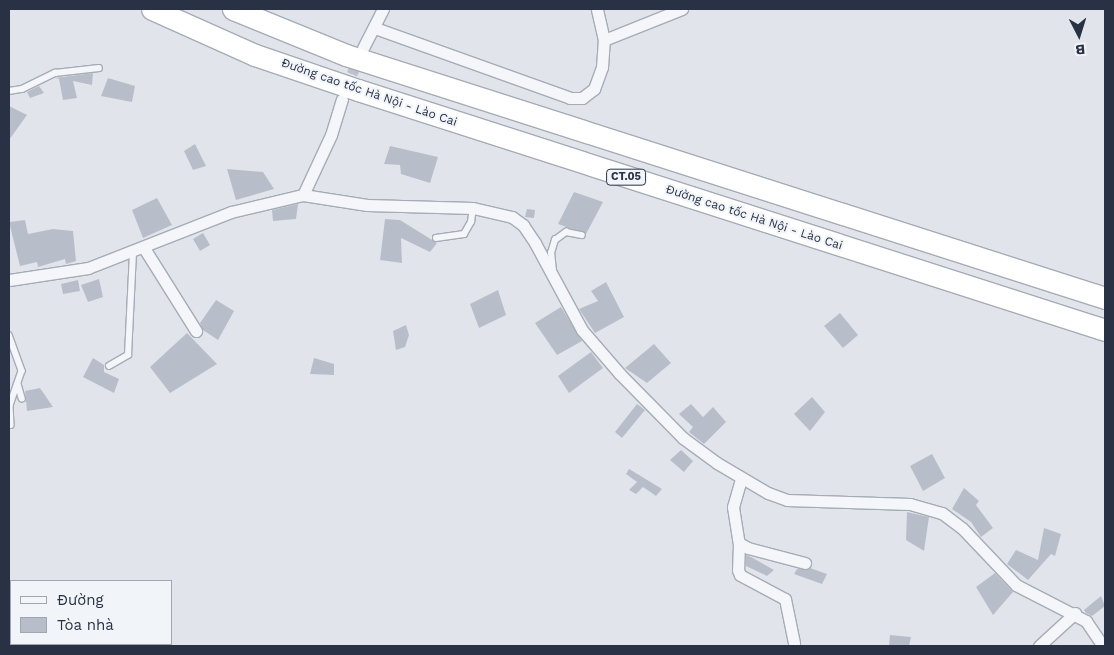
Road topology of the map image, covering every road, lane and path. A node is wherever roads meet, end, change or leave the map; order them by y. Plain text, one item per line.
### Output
1 (152, 9) edge
2 (233, 9) edge
3 (383, 9) edge
4 (597, 9) edge
5 (682, 9) edge
6 (375, 28) junction
7 (604, 40) junction
8 (363, 48) tunnel mouth
9 (99, 68) dead end
10 (9, 91) edge
11 (342, 100) tunnel mouth
12 (303, 195) junction
13 (473, 208) junction
14 (582, 235) dead end
15 (436, 238) dead end
16 (144, 248) junction
17 (133, 252) junction
18 (9, 280) edge
19 (555, 280) junction
20 (1105, 298) edge
21 (1105, 330) edge
22 (196, 331) dead end
23 (9, 335) edge
24 (109, 366) dead end
25 (18, 382) junction
26 (22, 398) dead end
27 (12, 425) dead end
28 (741, 479) junction
29 (739, 543) junction
30 (805, 563) dead end
31 (1075, 613) junction
32 (794, 643) dead end
33 (1039, 646) edge
34 (1103, 646) edge

1 - 21 highway, Đường cao tốc Hà Nội - Lào Cai / CT.05
2 - 20 highway, CT.05
3 - 6 street
4 - 7 street
5 - 7 street
6 - 7 street
6 - 8 street
9 - 10 lane
11 - 12 street
12 - 13 street
12 - 16 street
13 - 15 lane
13 - 19 street
14 - 19 lane
16 - 17 street
16 - 22 street
17 - 18 street
17 - 24 lane
19 - 28 street
23 - 25 lane
25 - 26 lane
25 - 27 lane
28 - 29 street
28 - 31 street
29 - 30 street
29 - 32 street
31 - 33 street
31 - 34 street

